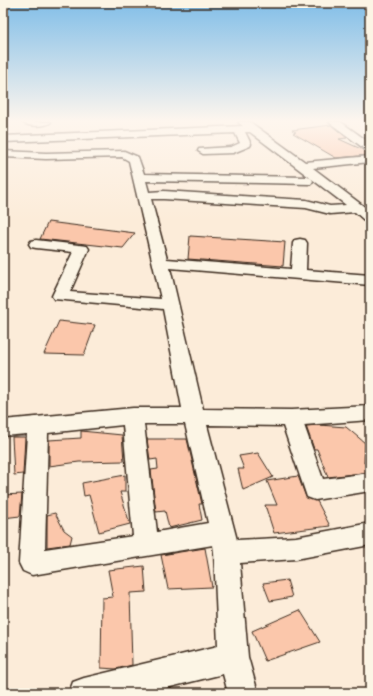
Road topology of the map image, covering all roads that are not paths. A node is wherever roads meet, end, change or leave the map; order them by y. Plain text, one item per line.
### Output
1 (13, 154) edge
2 (105, 154) edge
3 (125, 154) edge
4 (285, 154) edge
5 (370, 160) edge
6 (302, 166) junction
7 (138, 177) junction
8 (307, 181) dead end
9 (143, 196) junction
10 (358, 208) junction
11 (370, 218) edge
12 (300, 243) dead end
13 (36, 244) dead end
14 (161, 263) junction
15 (298, 273) junction
16 (370, 280) edge
17 (171, 305) junction
18 (370, 413) edge
19 (133, 416) junction
20 (194, 416) junction
21 (291, 418) junction
22 (38, 426) junction
23 (3, 428) edge
24 (370, 482) edge
25 (370, 534) edge
26 (224, 542) junction
27 (146, 546) junction
28 (233, 657) junction
29 (84, 693) edge
30 (243, 693) edge

1 - 2 street
3 - 7 street
4 - 6 street
5 - 6 street
6 - 10 street
7 - 8 street
7 - 9 street
9 - 10 street
9 - 14 street
10 - 11 street
12 - 15 street
13 - 17 street
14 - 15 street
14 - 17 street
15 - 16 street
17 - 20 street
18 - 21 street
19 - 20 street
19 - 22 street
19 - 27 street
20 - 21 street
20 - 26 street
21 - 24 street
22 - 23 street
22 - 27 street
25 - 26 street
26 - 27 street
26 - 28 street
28 - 29 street
28 - 30 street

